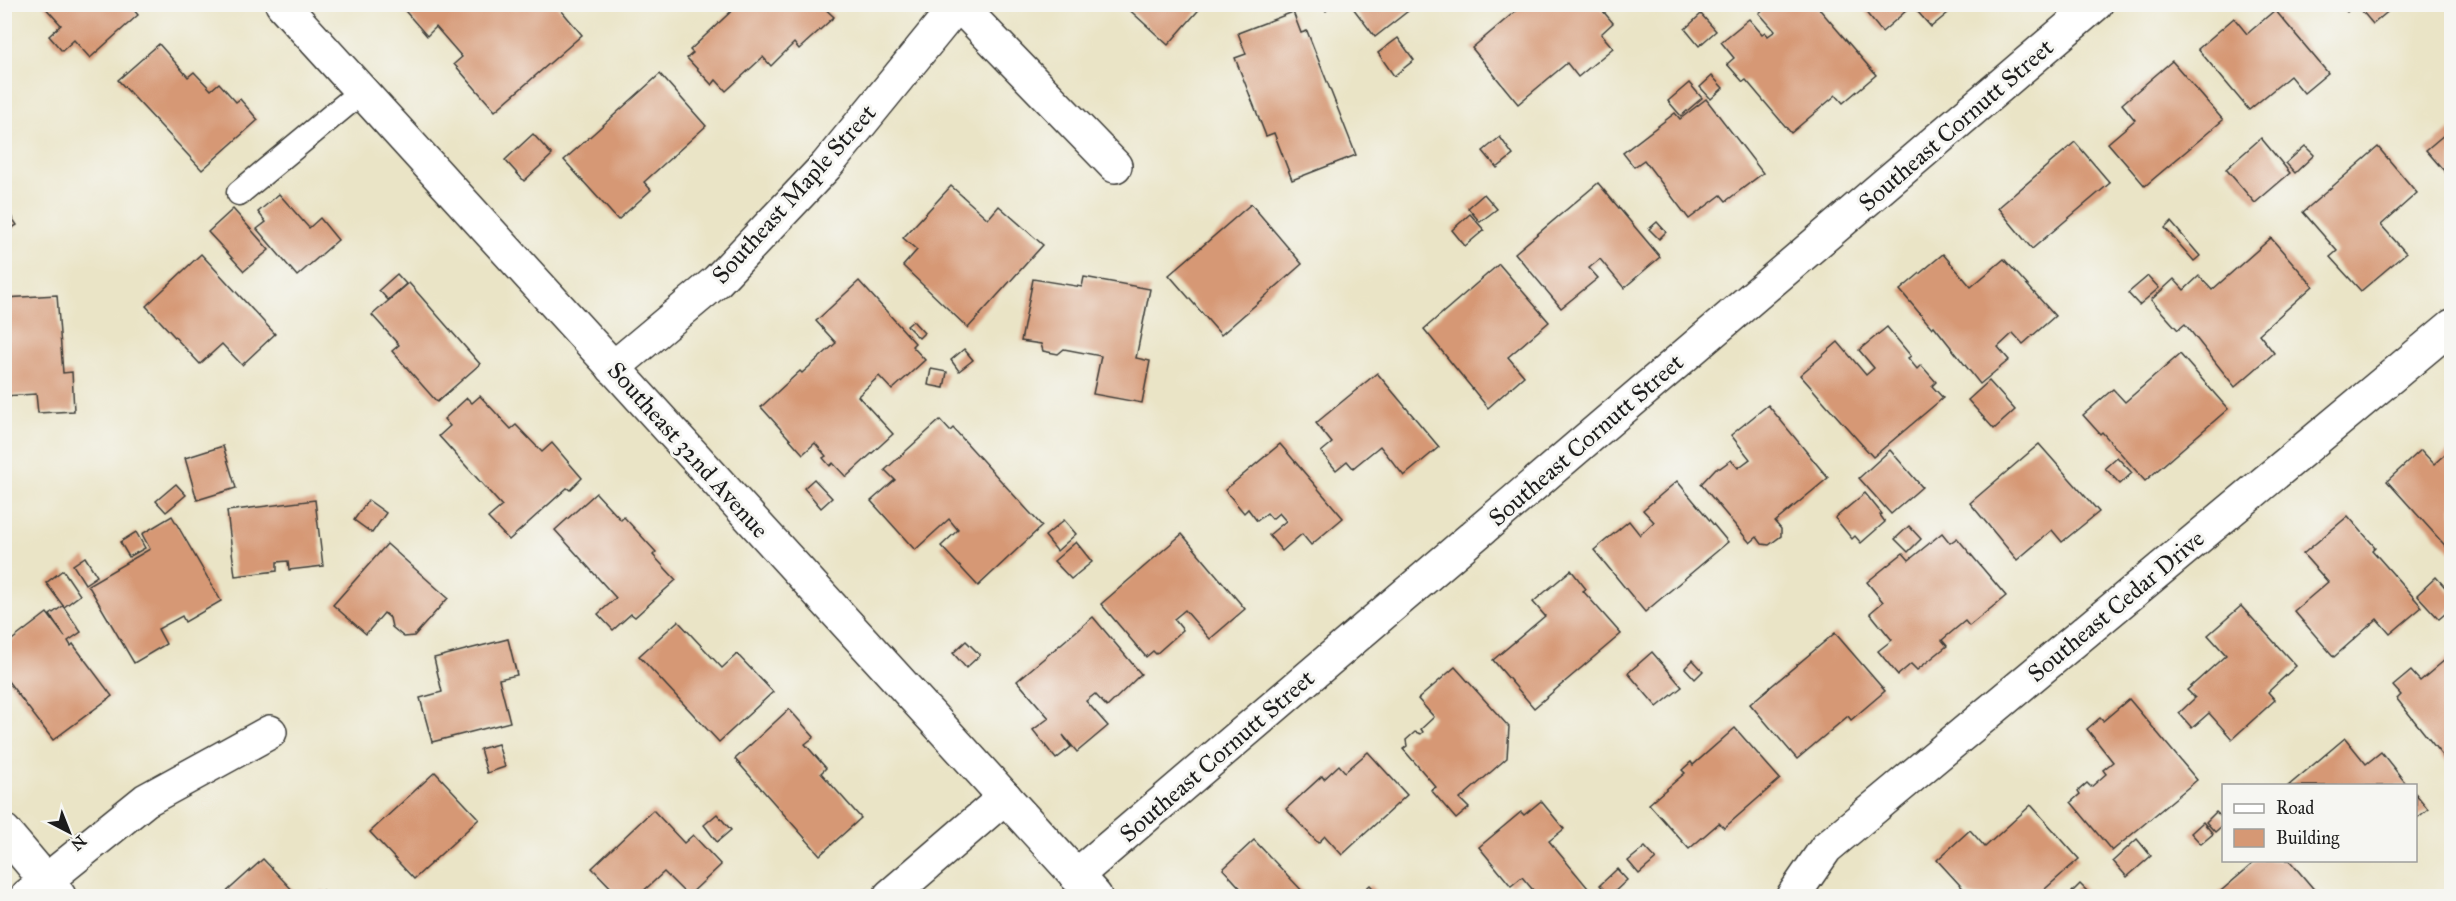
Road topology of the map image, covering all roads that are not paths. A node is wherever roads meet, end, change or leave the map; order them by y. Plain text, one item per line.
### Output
1 (282, 4) edge
2 (2096, 4) edge
3 (958, 5) edge
4 (361, 92) junction
5 (1115, 166) dead end
6 (239, 193) dead end
7 (2451, 326) edge
8 (613, 368) junction
9 (270, 732) dead end
10 (1005, 797) junction
11 (4, 831) edge
12 (1086, 886) edge
13 (44, 891) edge
14 (890, 897) edge
15 (1793, 897) edge

1 - 4 street, Southeast 32nd Avenue
2 - 12 street, Southeast Cornutt Street
3 - 5 street
3 - 8 street, Southeast Maple Street
4 - 6 lane
4 - 8 street, Southeast 32nd Avenue
7 - 15 street, Southeast Cedar Drive
8 - 10 street, Southeast 32nd Avenue
9 - 13 street
10 - 12 street, Southeast 32nd Avenue
10 - 14 street
11 - 13 street

